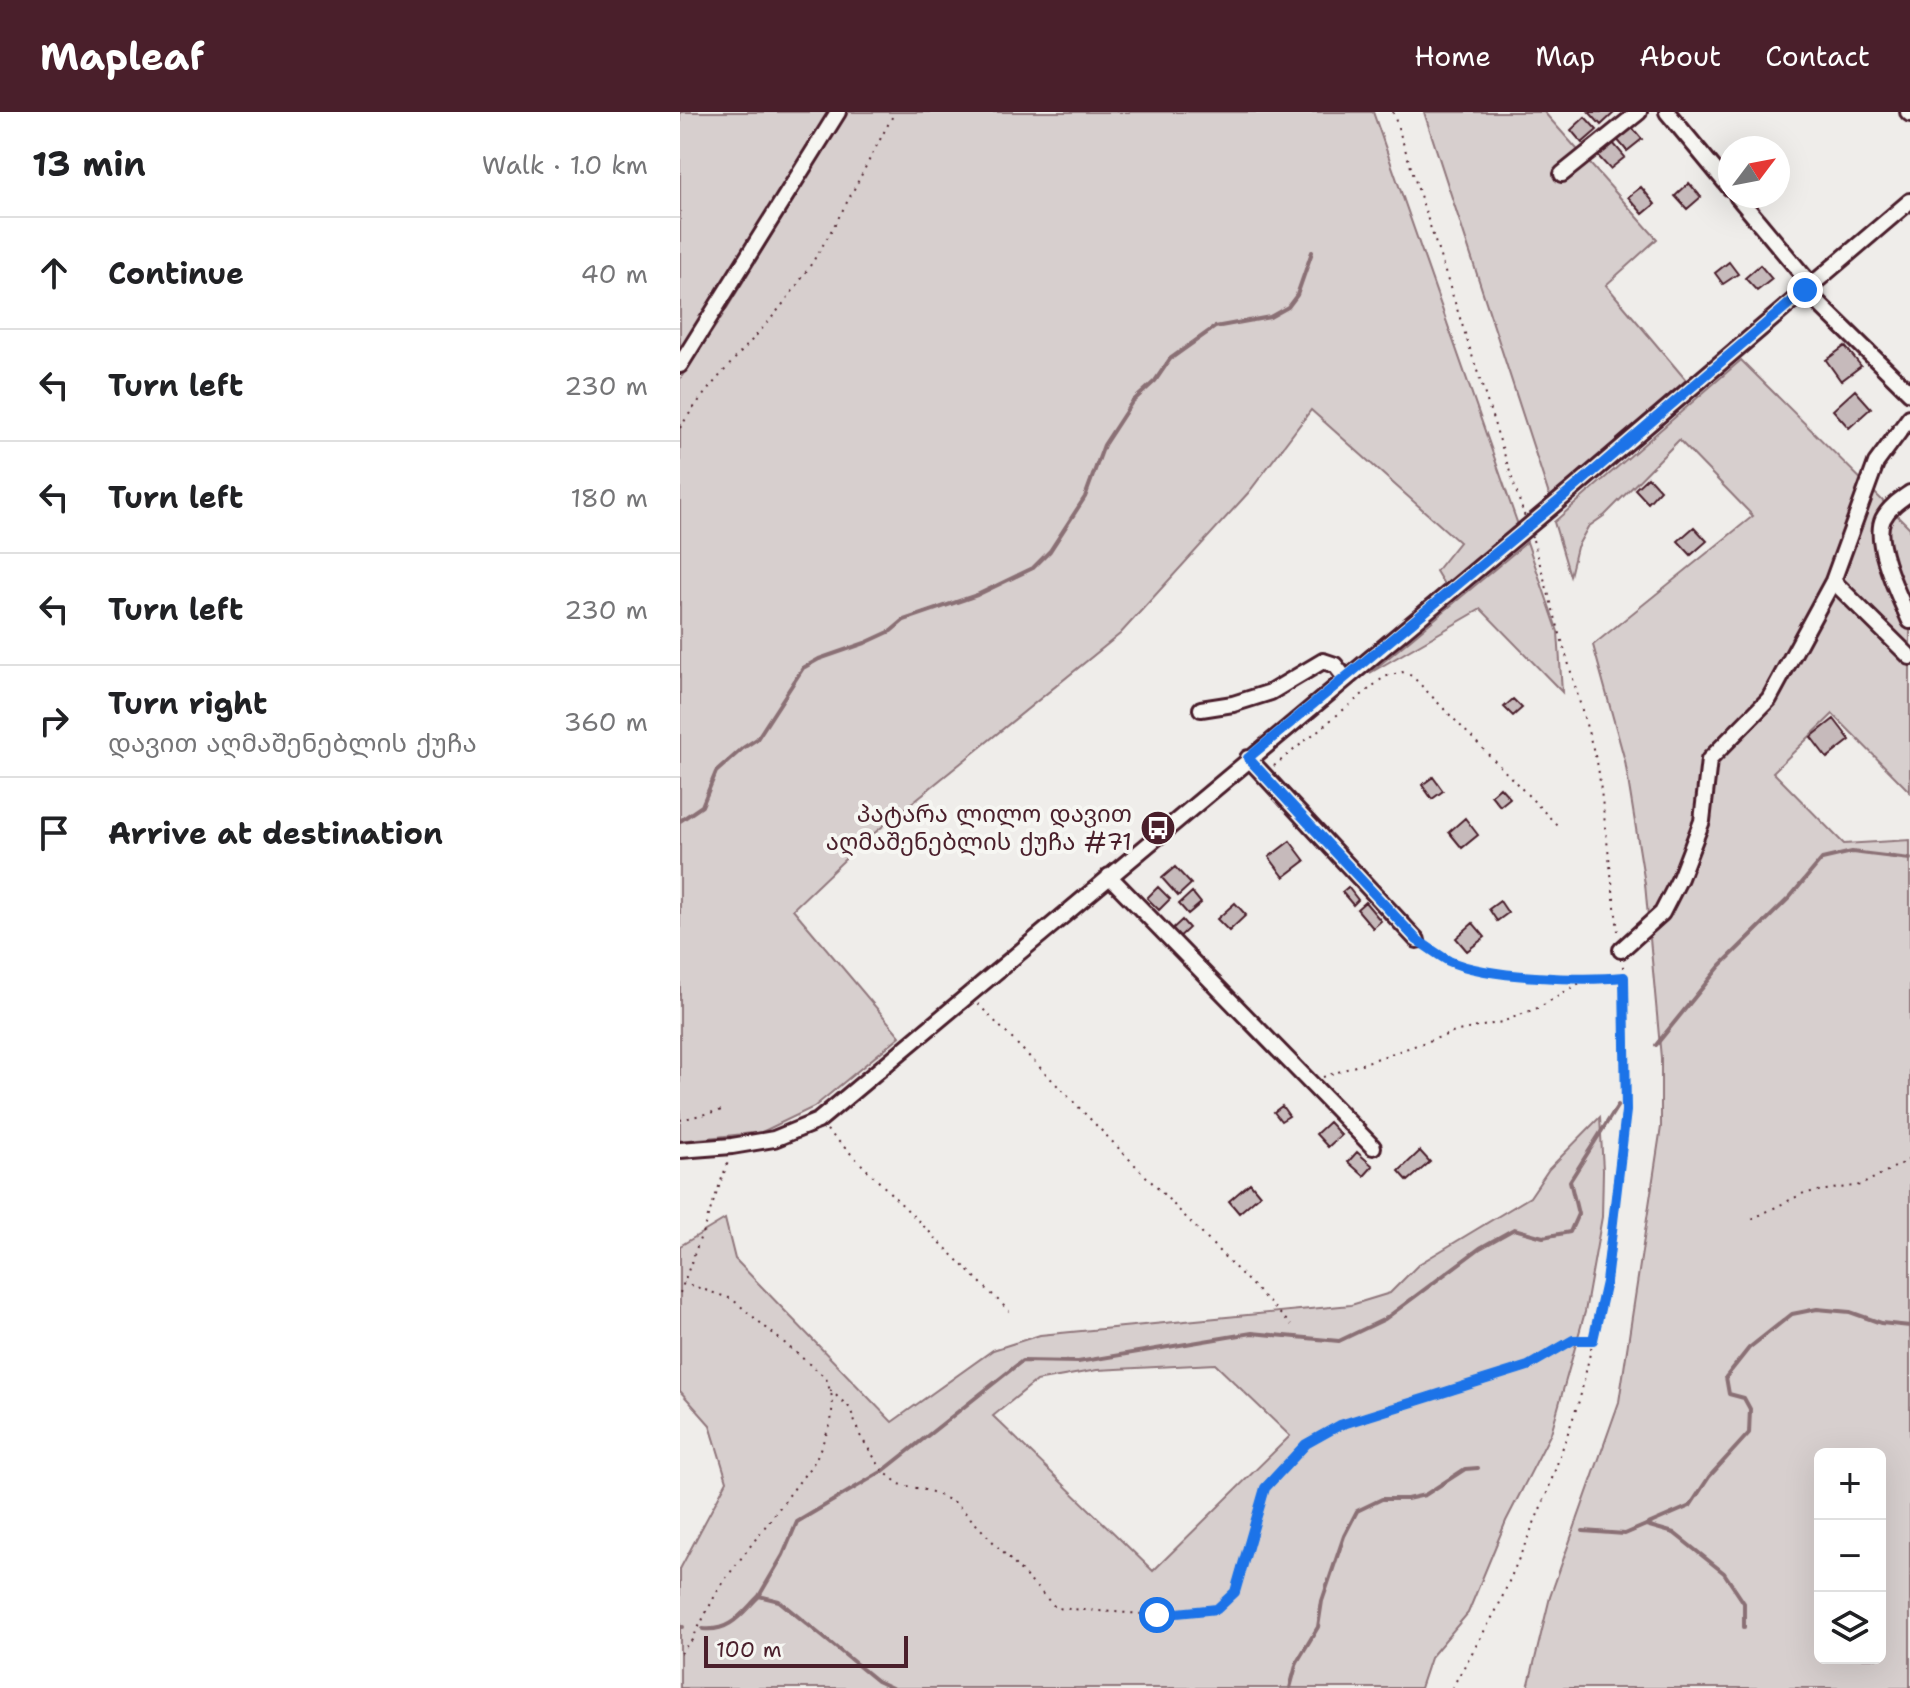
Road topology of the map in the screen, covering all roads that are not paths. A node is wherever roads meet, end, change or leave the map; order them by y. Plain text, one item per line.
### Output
1 (838, 112) edge
2 (1639, 112) edge
3 (1667, 112) edge
4 (1562, 174) dead end
5 (1718, 174) edge
6 (1910, 201) edge
7 (1746, 208) edge
8 (1808, 288) junction
9 (680, 365) edge
10 (1910, 393) edge
11 (1910, 417) edge
12 (1910, 493) edge
13 (1833, 581) junction
14 (1910, 621) edge
15 (1910, 657) edge
16 (1345, 678) junction
17 (1201, 709) dead end
18 (1248, 758) junction
19 (1109, 876) junction
20 (1417, 940) road end
21 (1621, 950) road end
22 (1373, 1147) dead end
23 (680, 1150) edge

1 - 9 street
2 - 4 street
3 - 5 street
6 - 8 street
7 - 8 street
8 - 10 street
8 - 16 street
11 - 13 street
12 - 14 street
13 - 15 street
13 - 21 street
16 - 17 street
16 - 18 street
18 - 19 street
18 - 20 street
19 - 22 street
19 - 23 street

